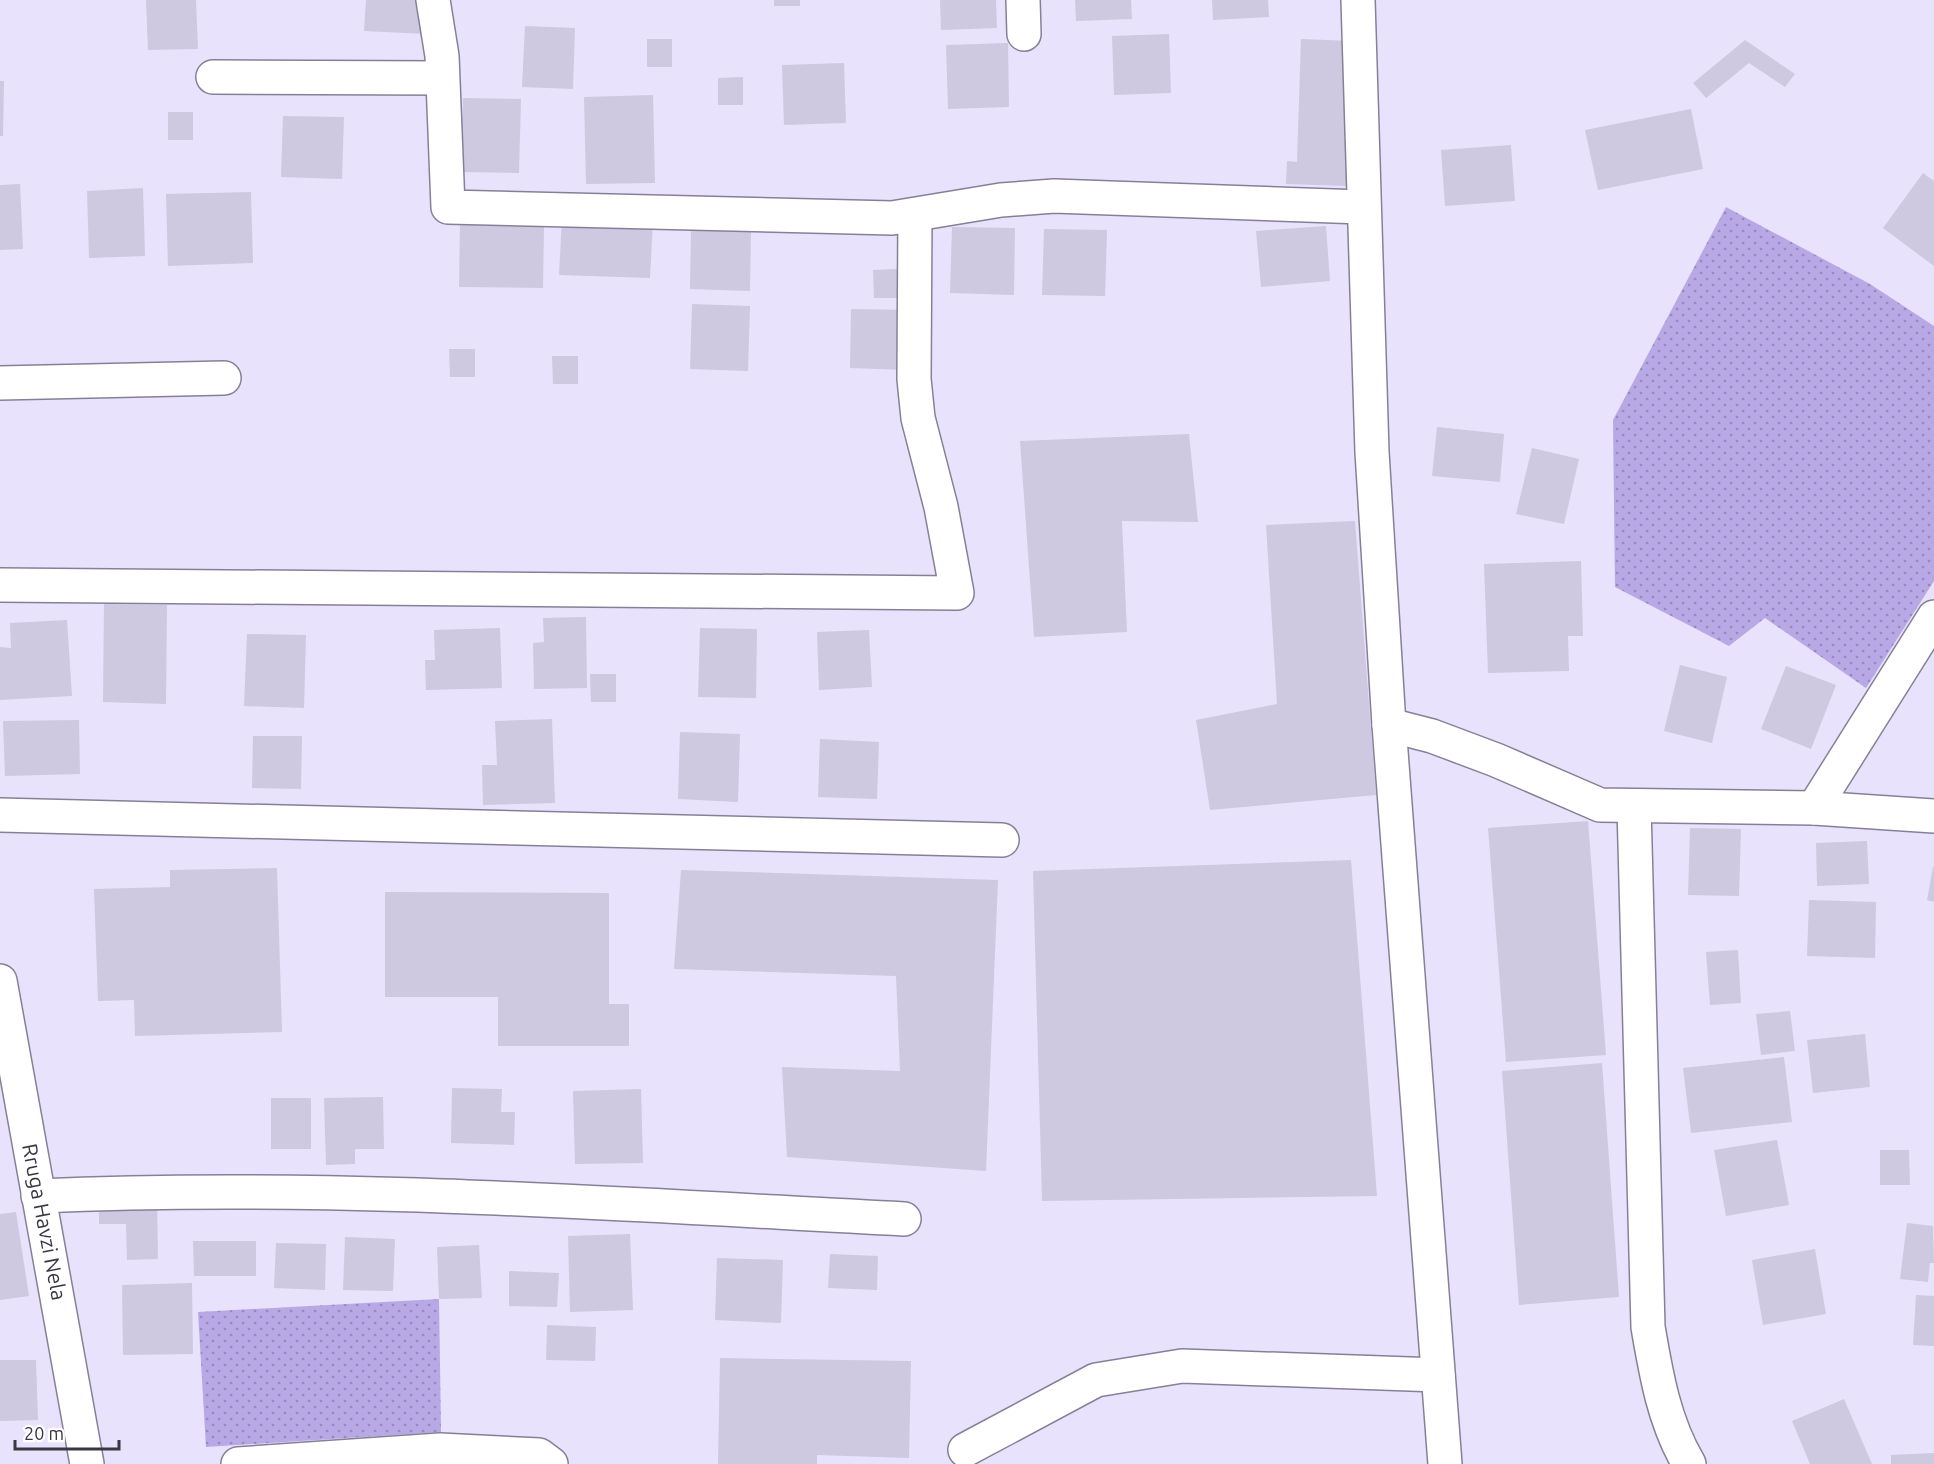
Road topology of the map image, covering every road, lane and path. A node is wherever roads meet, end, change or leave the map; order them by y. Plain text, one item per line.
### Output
1 (433, 0) edge
2 (1023, 0) edge
3 (1358, 0) edge
4 (1024, 34) dead end
5 (213, 77) dead end
6 (442, 78) junction
7 (1362, 207) junction
8 (915, 215) junction
9 (224, 378) dead end
10 (0, 383) edge
11 (0, 585) edge
12 (1934, 617) edge
13 (1389, 725) junction
14 (1634, 807) junction
15 (1814, 808) junction
16 (0, 815) edge
17 (1934, 816) edge
18 (1002, 840) dead end
19 (1, 988) edge
20 (38, 1196) junction
21 (904, 1219) dead end
22 (1438, 1375) junction
23 (965, 1450) dead end
24 (87, 1464) edge
25 (238, 1464) edge
26 (551, 1464) edge
27 (1445, 1464) edge
28 (1689, 1464) edge

1 - 6 street
2 - 4 street
3 - 7 street
5 - 6 street
6 - 8 street
7 - 8 street
7 - 13 street
8 - 11 street
9 - 10 street
12 - 15 street
13 - 14 street
13 - 22 street
14 - 15 street
14 - 28 street
15 - 17 street
16 - 18 street
19 - 20 street, Rruga Havzi Nela
20 - 21 street
20 - 24 street, Rruga Havzi Nela
22 - 23 street
22 - 27 street
25 - 26 street

